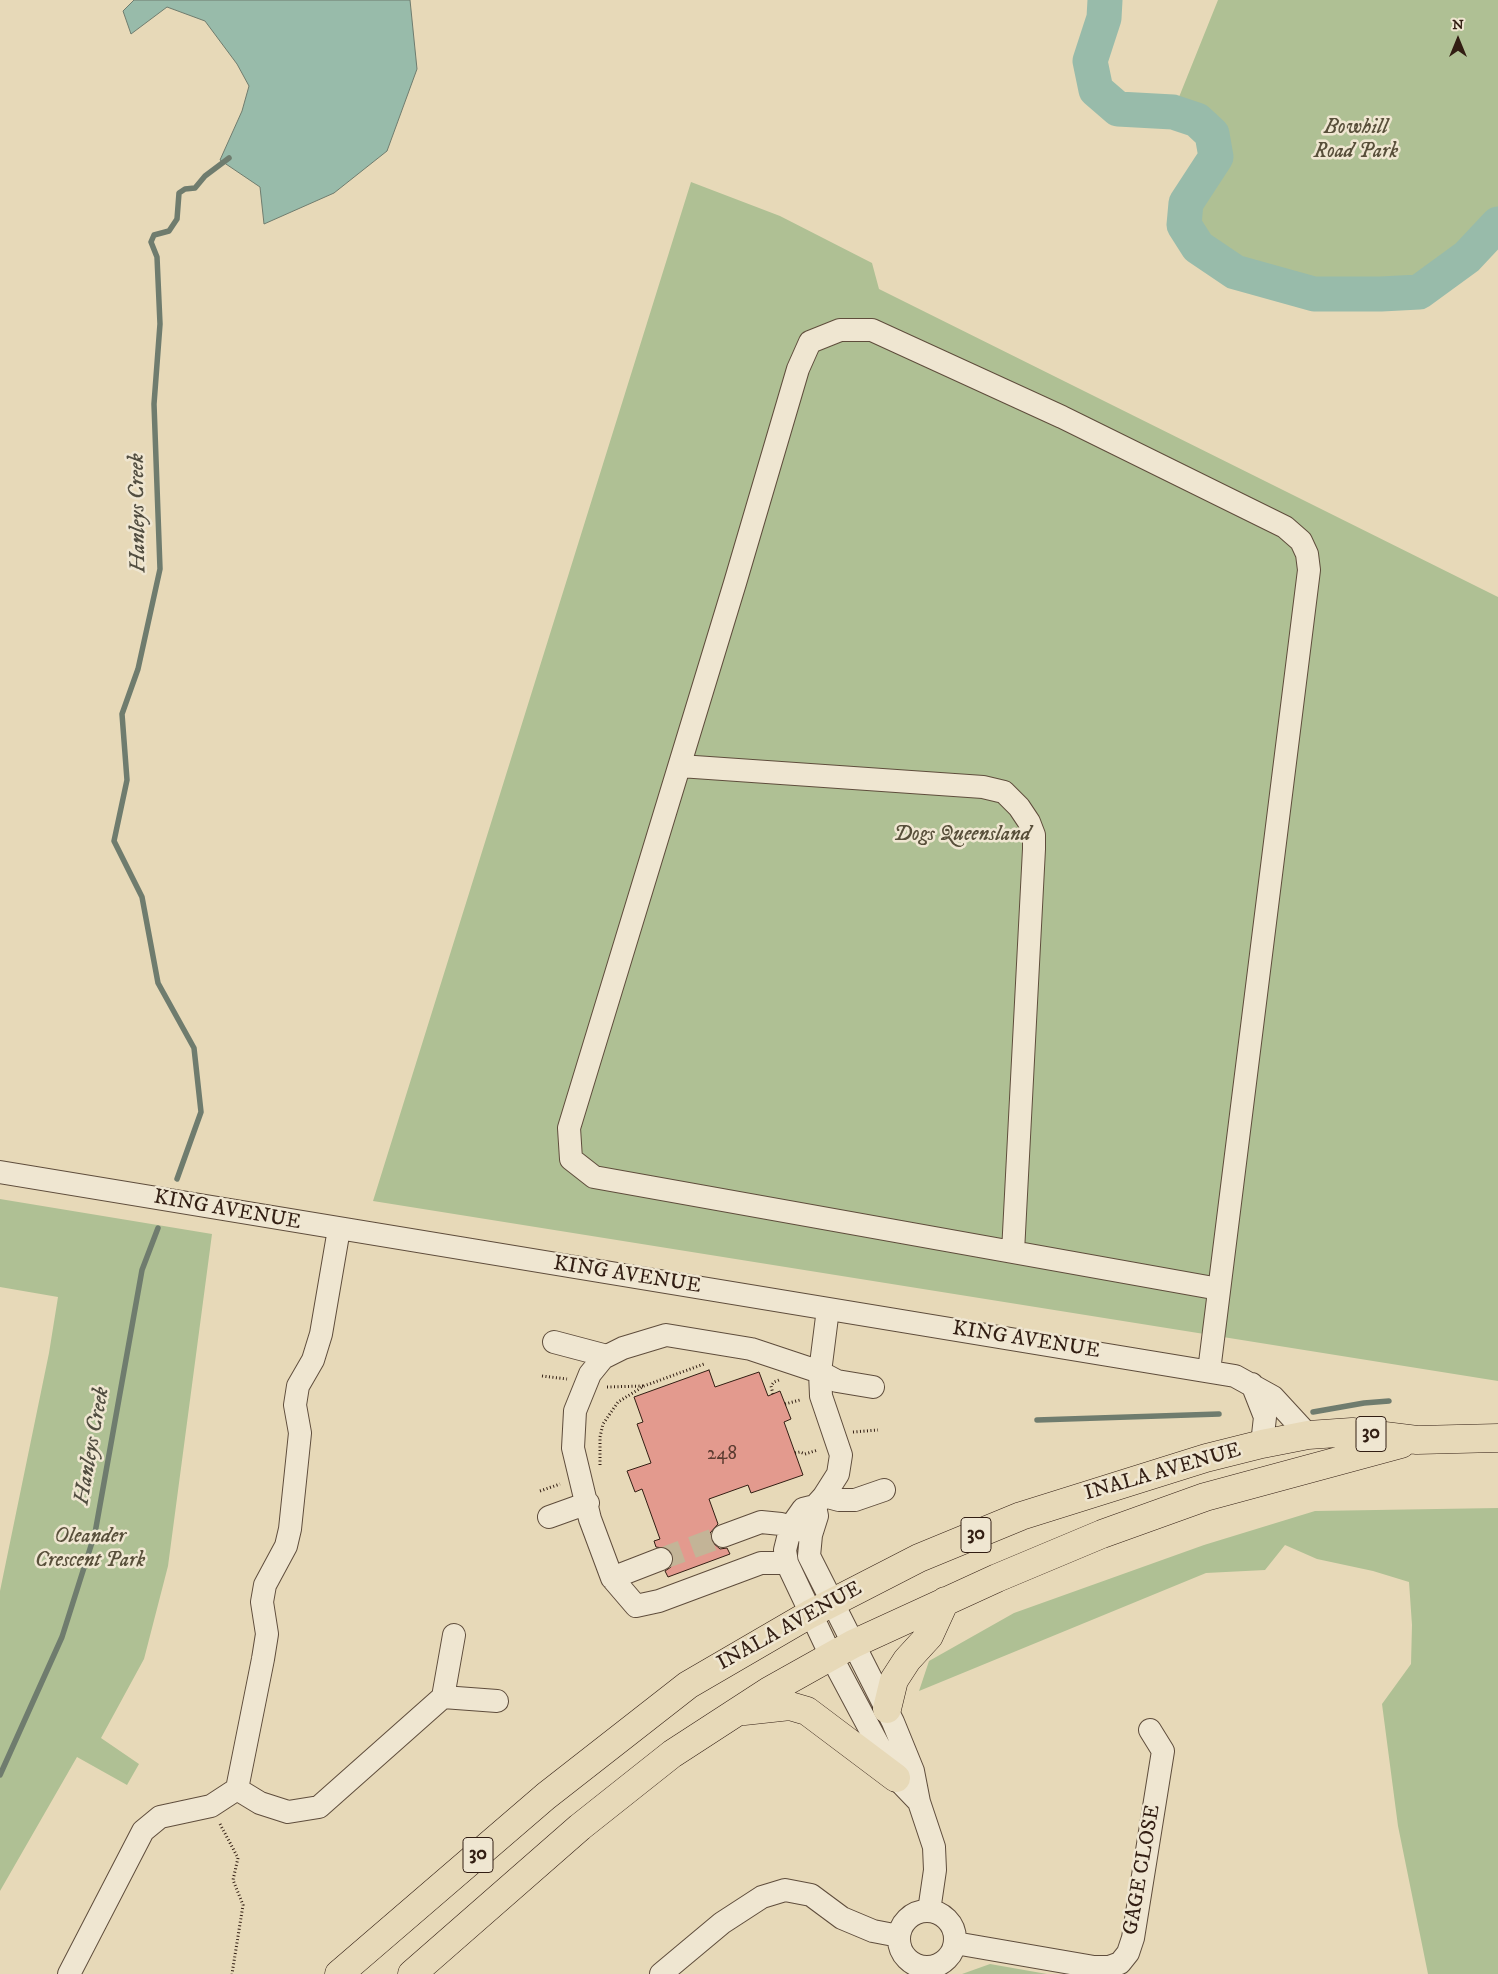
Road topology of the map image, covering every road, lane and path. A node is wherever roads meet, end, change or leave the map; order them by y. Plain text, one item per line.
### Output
1 (680, 766) junction
2 (0, 1172) edge
3 (339, 1229) junction
4 (1013, 1252) junction
5 (1219, 1289) junction
6 (828, 1309) junction
7 (554, 1342) dead end
8 (607, 1356) junction
9 (711, 1365) dead end
10 (1209, 1371) junction
11 (820, 1372) junction
12 (781, 1380) dead end
13 (1252, 1384) junction
14 (644, 1386) junction
15 (604, 1387) dead end
16 (873, 1387) dead end
17 (773, 1394) dead end
18 (798, 1394) dead end
19 (785, 1404) dead end
20 (878, 1430) dead end
21 (845, 1434) dead end
22 (1316, 1435) junction
23 (1498, 1438) edge
24 (1418, 1440) junction
25 (1262, 1444) junction
26 (580, 1478) junction
27 (884, 1490) dead end
28 (540, 1491) dead end
29 (819, 1501) junction
30 (588, 1503) junction
31 (548, 1518) dead end
32 (801, 1530) junction
33 (723, 1536) tunnel mouth
34 (661, 1560) tunnel mouth
35 (787, 1563) junction
36 (612, 1578) junction
37 (945, 1601) junction
38 (821, 1608) junction
39 (454, 1635) dead end
40 (842, 1650) junction
41 (442, 1697) junction
42 (496, 1701) dead end
43 (887, 1709) junction
44 (738, 1711) junction
45 (1150, 1730) dead end
46 (905, 1774) junction
47 (237, 1789) junction
48 (210, 1806) junction
49 (929, 1911) junction
50 (899, 1936) junction
51 (955, 1943) junction
52 (925, 1970) edge
53 (69, 1974) edge
54 (232, 1974) edge
55 (339, 1974) edge
56 (412, 1974) edge
57 (661, 1974) edge

1 - 4 street
1 - 4 street
1 - 5 street
2 - 3 street, KING AVENUE
3 - 6 street, KING AVENUE
3 - 47 street
4 - 5 street
5 - 10 street
6 - 10 street, KING AVENUE
6 - 11 street
7 - 8 street
8 - 11 street
8 - 26 street
9 - 14 path
10 - 13 street, KING AVENUE
11 - 16 street
11 - 29 street
12 - 17 path
13 - 22 street, KING AVENUE
13 - 25 street
14 - 15 path
14 - 26 path
18 - 19 path
20 - 21 path
22 - 24 main road, 30
22 - 25 main road, INALA AVENUE / 30
23 - 24 main road, 30
24 - 37 main road, INALA AVENUE / 30
25 - 38 main road, INALA AVENUE / 30
26 - 28 path
26 - 30 street
27 - 29 street
29 - 32 street
30 - 31 street
30 - 36 street
32 - 33 street
32 - 35 street
32 - 38 street
34 - 36 street
35 - 36 street
35 - 38 street
37 - 40 main road, INALA AVENUE / 30
37 - 43 main road
38 - 40 street
38 - 55 main road, INALA AVENUE / 30
39 - 41 street
40 - 43 street
40 - 44 main road, INALA AVENUE / 30
40 - 46 street
41 - 42 street
41 - 47 street
43 - 46 street
44 - 46 main road
44 - 56 main road, INALA AVENUE / 30
45 - 51 street, GAGE CLOSE
46 - 49 street
47 - 48 street
48 - 53 street
48 - 54 path
49 - 50 street
49 - 51 street
50 - 52 street
50 - 57 street
51 - 52 street

